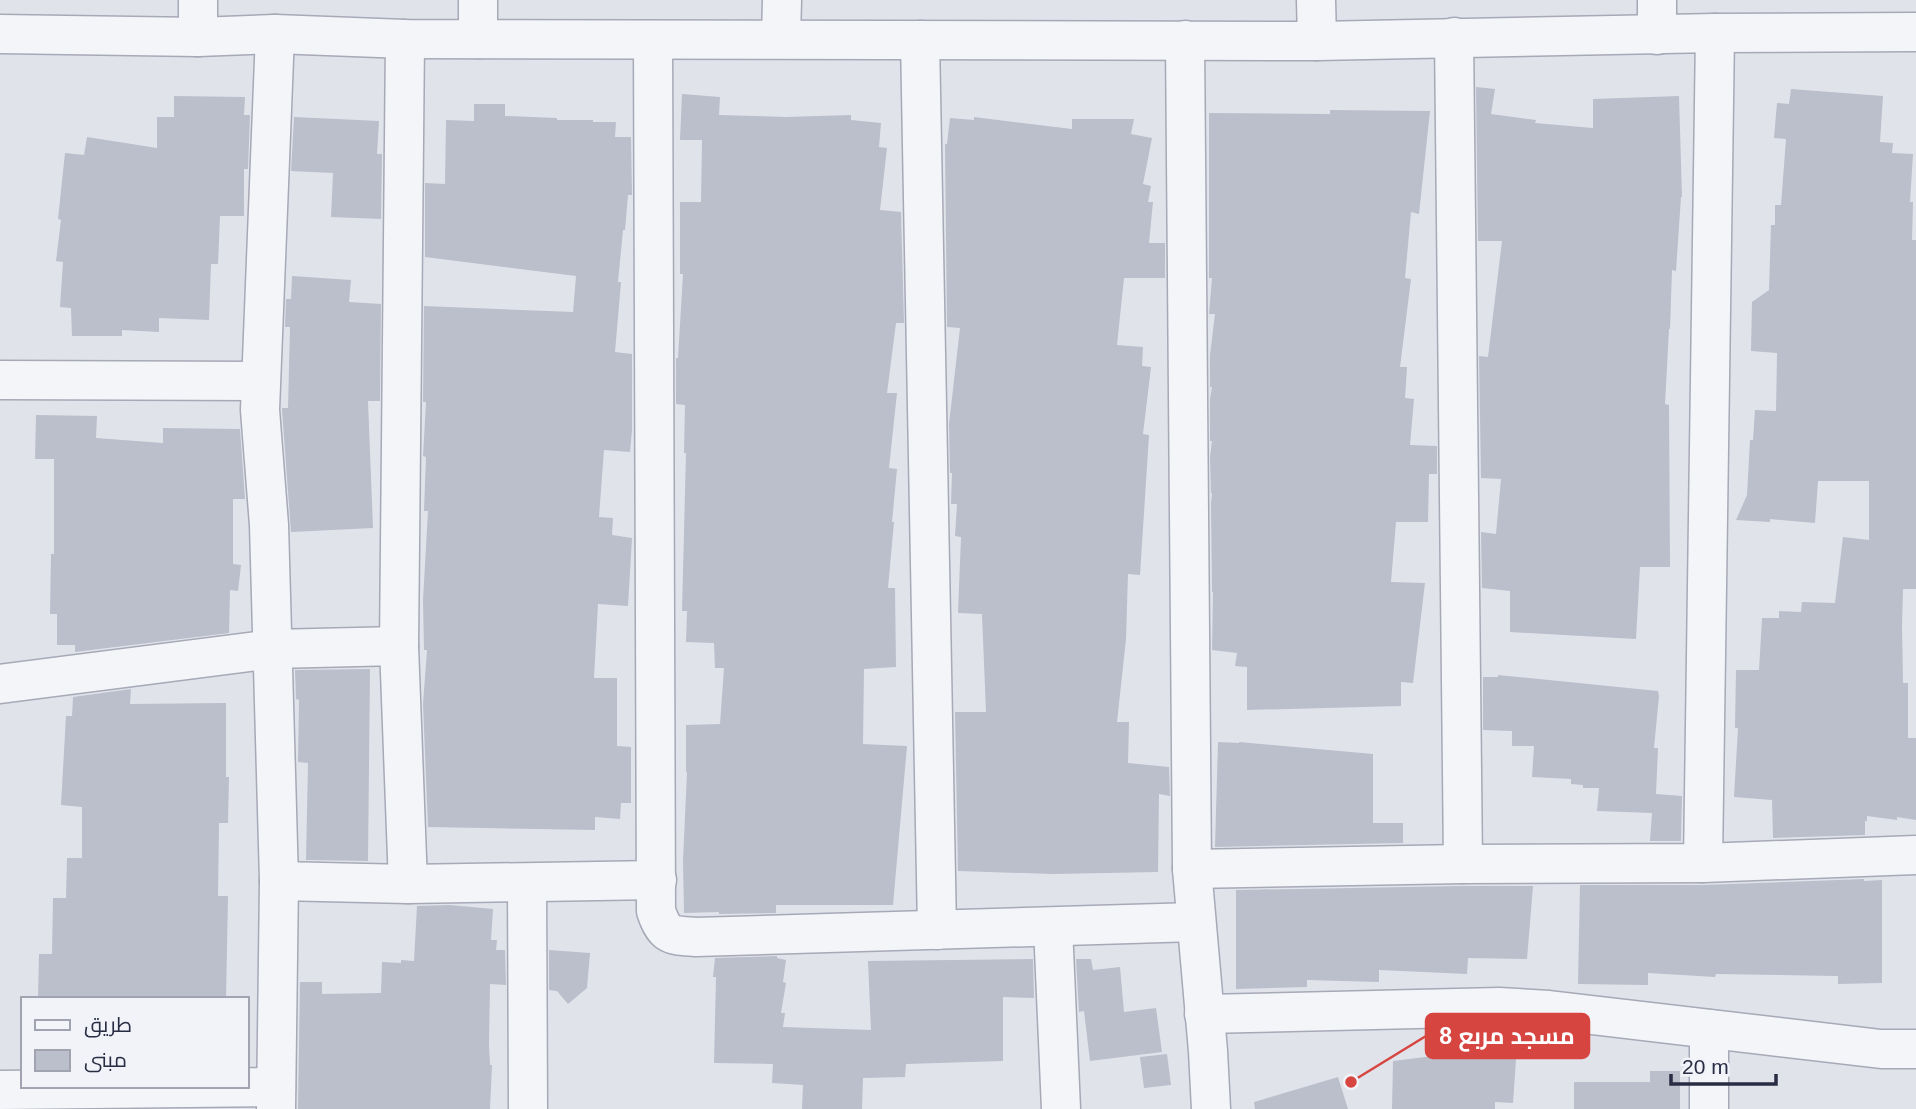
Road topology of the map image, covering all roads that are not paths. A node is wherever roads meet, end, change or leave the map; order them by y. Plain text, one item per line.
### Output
1 (478, 0) edge
2 (782, 0) edge
3 (1316, 0) edge
4 (1657, 17) edge
5 (198, 18) edge
6 (1916, 32) edge
7 (1715, 33) junction
8 (0, 34) edge
9 (275, 34) junction
10 (1454, 37) junction
11 (781, 38) junction
12 (405, 39) junction
13 (478, 39) junction
14 (653, 40) junction
15 (920, 40) junction
16 (1185, 40) junction
17 (1317, 41) junction
18 (0, 380) edge
19 (260, 381) junction
20 (399, 646) junction
21 (273, 649) junction
22 (0, 684) edge
23 (1916, 855) edge
24 (1703, 863) junction
25 (1463, 864) junction
26 (1192, 869) junction
27 (657, 880) junction
28 (279, 881) junction
29 (527, 883) junction
30 (408, 884) junction
31 (1195, 922) junction
32 (1053, 927) junction
33 (937, 930) junction
34 (1204, 1014) junction
35 (1709, 1029) junction
36 (1916, 1049) edge
37 (0, 1090) edge
38 (276, 1098) edge
39 (528, 1109) edge
40 (1061, 1109) edge
41 (1211, 1109) edge
42 (1709, 1109) edge

1 - 13 street
2 - 11 street
3 - 17 street
4 - 7 street
4 - 10 street
5 - 8 street
5 - 9 street
6 - 7 street
7 - 24 street
9 - 12 street
9 - 19 street
10 - 17 street
10 - 25 street
11 - 14 street
11 - 15 street
12 - 13 street
12 - 20 street
13 - 14 street
14 - 27 street
15 - 16 street
15 - 33 street
16 - 17 street
16 - 26 street
18 - 19 street
19 - 21 street
20 - 21 street
20 - 30 street
21 - 22 street
21 - 28 street
23 - 24 street
24 - 25 street
25 - 26 street
26 - 31 street
27 - 29 street
27 - 33 street
28 - 30 street
28 - 38 street
29 - 30 street
29 - 39 street
31 - 32 street
31 - 34 street
32 - 33 street
32 - 40 street
34 - 35 street
34 - 41 street
35 - 36 street
35 - 42 street
37 - 38 street

